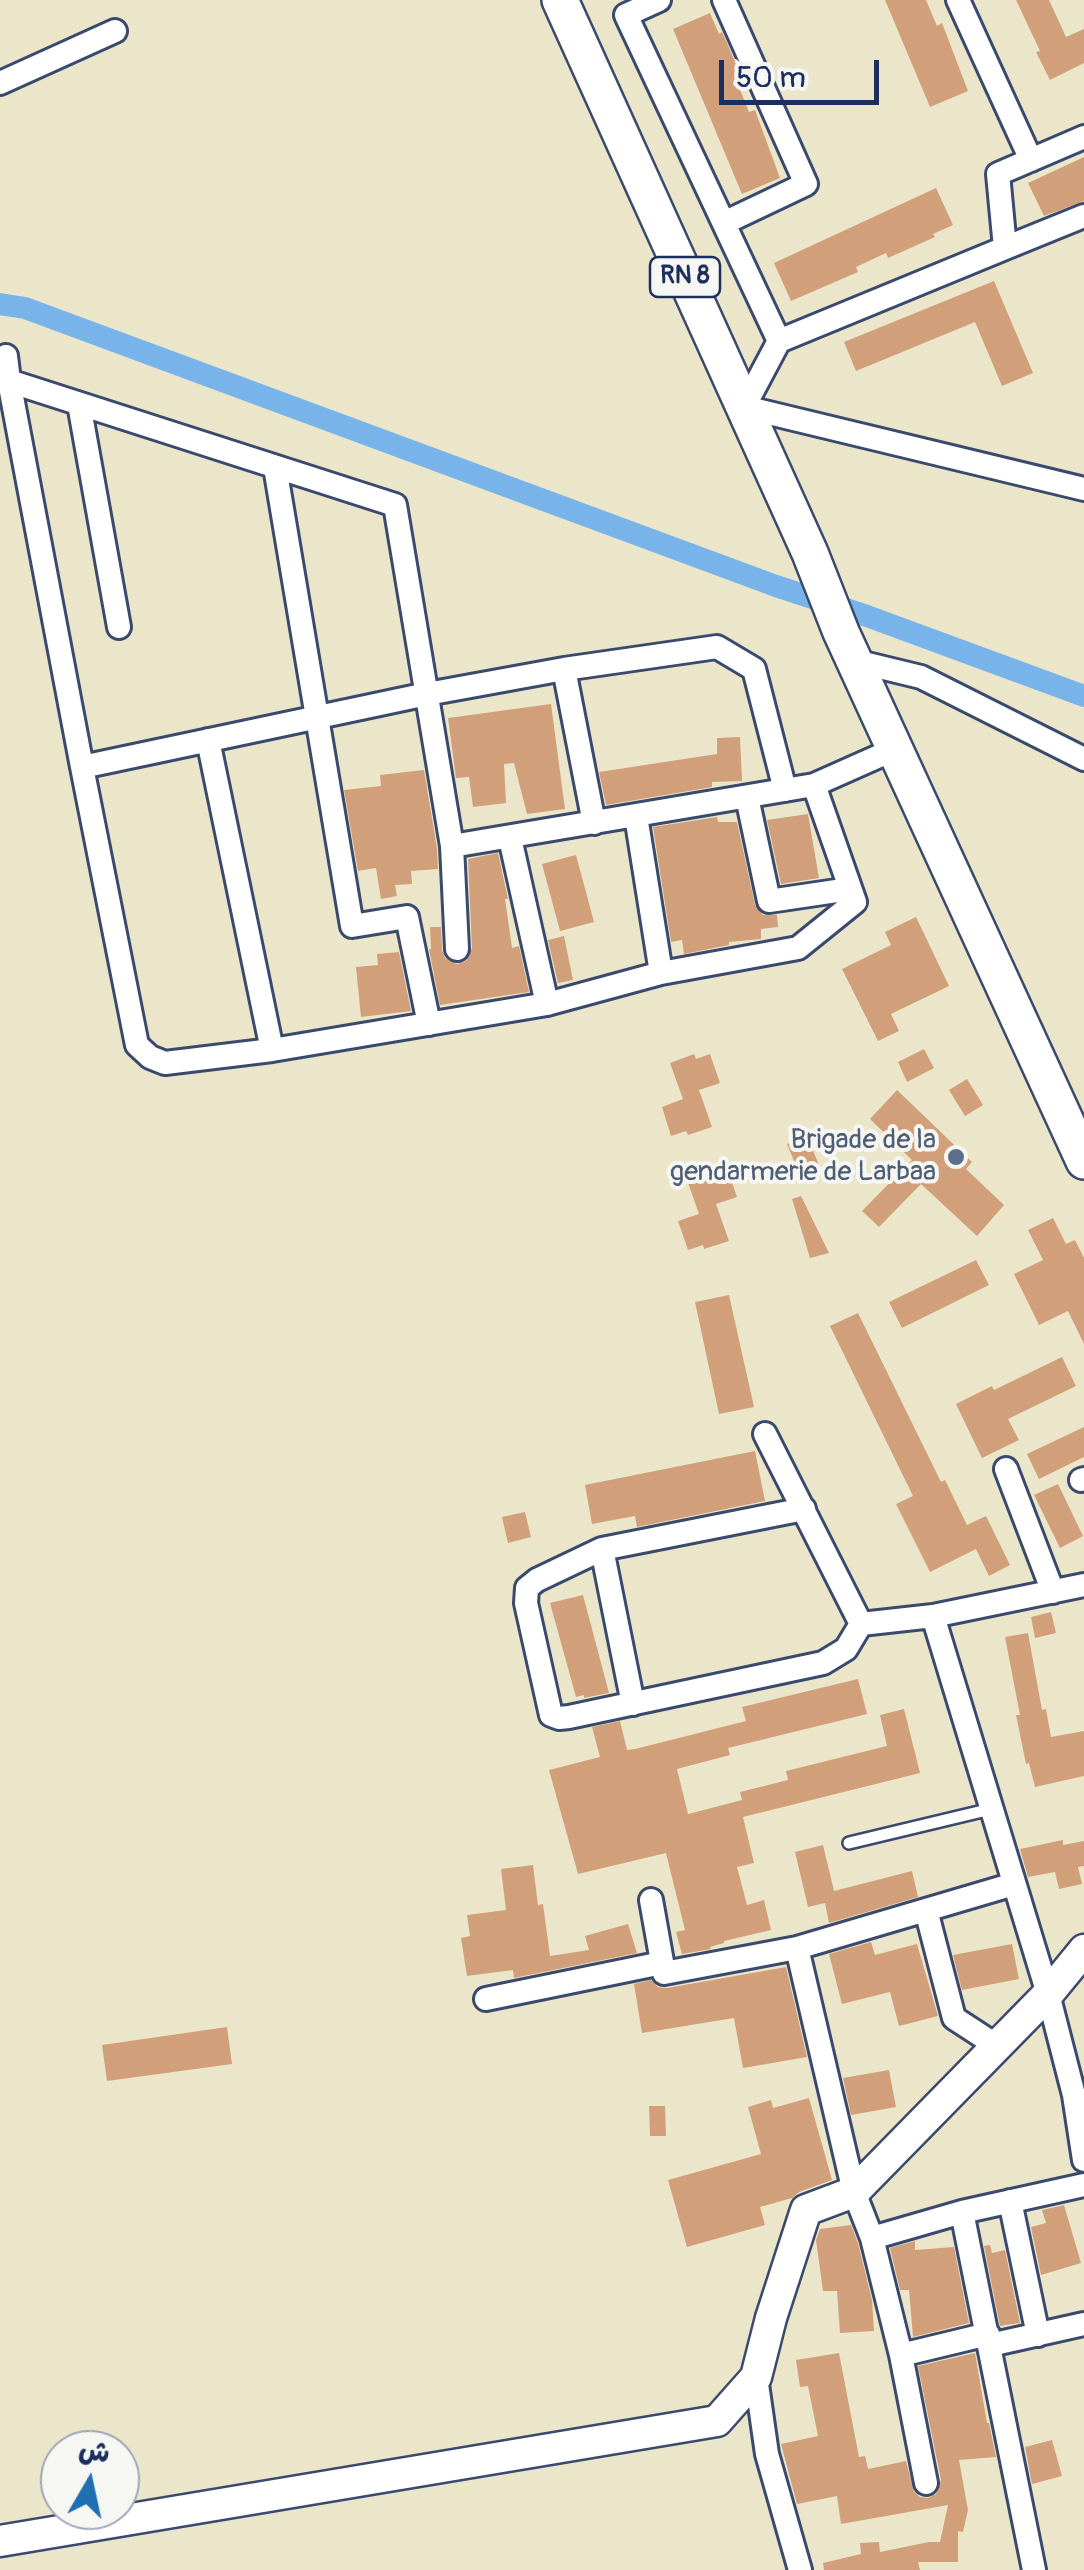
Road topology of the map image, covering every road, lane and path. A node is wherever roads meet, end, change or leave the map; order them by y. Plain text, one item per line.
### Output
1 (560, 0) edge
2 (659, 0) edge
3 (724, 0) edge
4 (958, 0) edge
5 (116, 31) dead end
6 (0, 83) edge
7 (1084, 137) edge
8 (1031, 160) junction
9 (1084, 216) edge
10 (724, 224) junction
11 (1005, 248) junction
12 (779, 341) junction
13 (6, 356) dead end
14 (9, 381) junction
15 (80, 404) junction
16 (744, 407) junction
17 (276, 466) junction
18 (1084, 489) edge
19 (119, 627) dead end
20 (848, 647) junction
21 (564, 669) junction
22 (427, 694) junction
23 (316, 717) junction
24 (208, 740) junction
25 (895, 749) junction
26 (1084, 758) edge
27 (82, 767) junction
28 (814, 785) junction
29 (785, 790) junction
30 (747, 796) junction
31 (636, 816) junction
32 (594, 823) junction
33 (510, 838) junction
34 (452, 846) junction
35 (850, 889) junction
36 (458, 949) dead end
37 (661, 973) junction
38 (547, 1004) junction
39 (429, 1024) junction
40 (272, 1050) junction
41 (1084, 1160) edge
42 (766, 1434) dead end
43 (1006, 1469) dead end
44 (804, 1509) junction
45 (602, 1549) junction
46 (1084, 1585) edge
47 (1052, 1592) junction
48 (932, 1616) junction
49 (862, 1624) junction
50 (632, 1704) junction
51 (991, 1809) junction
52 (848, 1843) dead end
53 (1014, 1884) junction
54 (650, 1900) dead end
55 (926, 1910) junction
56 (798, 1948) junction
57 (1084, 1950) edge
58 (662, 1963) junction
59 (1048, 1994) junction
60 (486, 1999) dead end
61 (997, 2046) junction
62 (1084, 2160) edge
63 (1084, 2185) edge
64 (854, 2192) junction
65 (1010, 2201) junction
66 (962, 2212) junction
67 (872, 2238) junction
68 (1084, 2324) edge
69 (1038, 2334) junction
70 (989, 2339) junction
71 (901, 2355) junction
72 (756, 2378) junction
73 (926, 2484) dead end
74 (0, 2542) edge
75 (800, 2570) edge
76 (1034, 2570) edge

1 - 16 main road, RN 8
2 - 10 street
3 - 10 street
4 - 8 street
5 - 6 street
7 - 8 street
8 - 11 street
9 - 11 street
10 - 12 street
11 - 12 street
12 - 16 street
13 - 14 street
14 - 15 street
14 - 27 street
15 - 17 street
15 - 19 street
16 - 18 street
16 - 20 main road, RN 8
17 - 22 street
17 - 23 street
20 - 25 main road, RN 8
20 - 26 street
21 - 22 street
21 - 29 street
21 - 32 street
22 - 23 street
22 - 34 street
23 - 24 street
23 - 39 street
24 - 27 street
24 - 40 street
25 - 28 street
25 - 41 main road, RN 8
27 - 40 street
28 - 29 street
28 - 35 street
29 - 30 street
30 - 31 street
30 - 35 street
31 - 32 street
31 - 37 street
32 - 33 street
33 - 34 street
33 - 38 street
34 - 36 street
35 - 37 street
37 - 38 street
38 - 39 street
39 - 40 street
42 - 44 street
43 - 47 street
44 - 45 street
44 - 49 street
45 - 50 street
45 - 50 street
46 - 47 street
47 - 48 street
48 - 49 street
48 - 51 street
49 - 50 street
51 - 52 lane
51 - 53 street
53 - 55 street
53 - 59 street
54 - 58 street
55 - 56 street
55 - 61 street
56 - 58 street
56 - 64 street
57 - 59 main road
58 - 60 street
59 - 61 main road
59 - 62 street
61 - 64 main road
63 - 65 street
64 - 67 street
64 - 72 main road
65 - 66 street
65 - 69 street
66 - 67 street
66 - 70 street
67 - 71 street
68 - 69 street
69 - 70 street
70 - 71 street
70 - 76 street
71 - 73 street
72 - 74 main road
72 - 75 street

